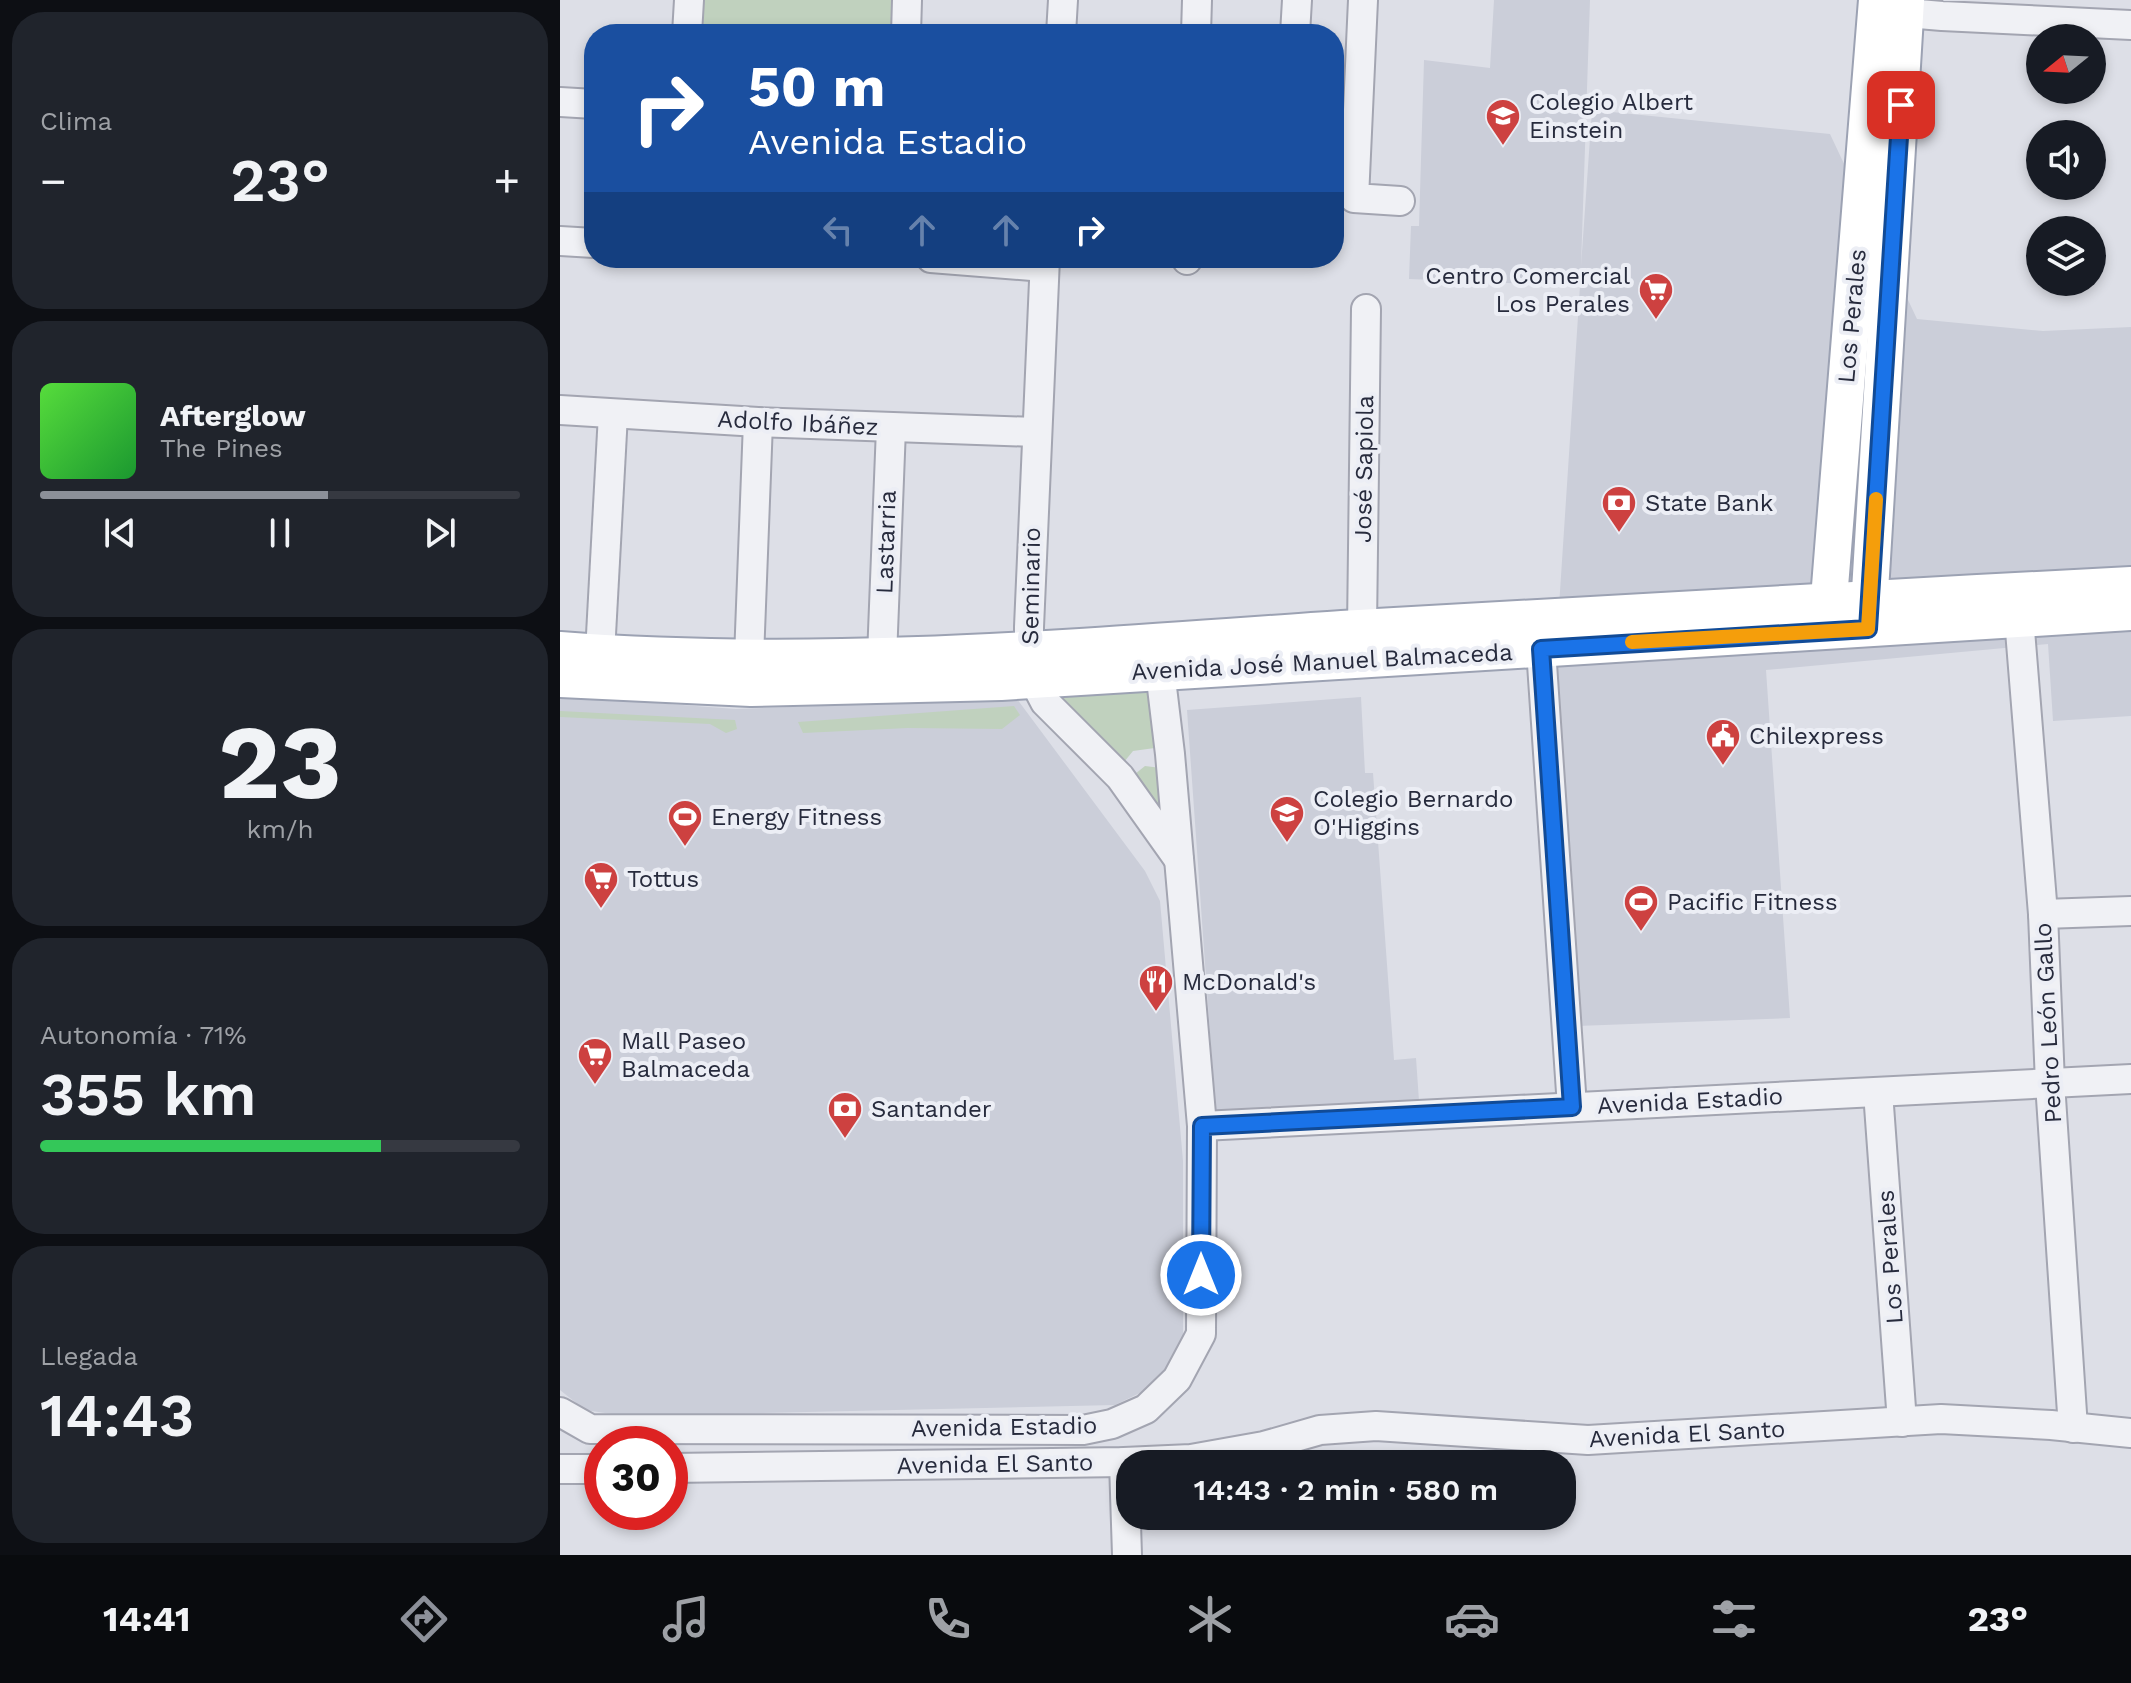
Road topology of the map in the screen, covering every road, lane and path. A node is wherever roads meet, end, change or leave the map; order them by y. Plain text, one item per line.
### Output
1 (689, 0) edge
2 (907, 0) edge
3 (1063, 0) edge
4 (1197, 0) edge
5 (1297, 0) edge
6 (1363, 0) edge
7 (1900, 5) edge
8 (688, 24) edge
9 (906, 24) edge
10 (1062, 24) edge
11 (1196, 24) edge
12 (1296, 24) edge
13 (2131, 25) edge
14 (560, 102) edge
15 (584, 103) edge
16 (1400, 201) dead end
17 (560, 241) edge
18 (584, 242) edge
19 (1044, 268) edge
20 (1366, 309) dead end
21 (1847, 372) junction
22 (1883, 381) junction
23 (560, 410) edge
24 (613, 414) junction
25 (758, 422) junction
26 (891, 428) junction
27 (1035, 432) junction
28 (2131, 585) edge
29 (2131, 612) edge
30 (1869, 615) junction
31 (1828, 617) junction
32 (2019, 618) junction
33 (1362, 628) junction
34 (1541, 649) junction
35 (560, 650) edge
36 (600, 653) junction
37 (882, 657) junction
38 (749, 658) junction
39 (1031, 664) junction
40 (1160, 671) junction
41 (560, 679) edge
42 (1179, 860) junction
43 (2131, 911) edge
44 (2043, 914) junction
45 (2131, 1079) edge
46 (2050, 1083) junction
47 (1878, 1092) junction
48 (1572, 1107) junction
49 (1202, 1126) junction
50 (560, 1412) edge
51 (1902, 1422) junction
52 (2073, 1428) junction
53 (2131, 1433) edge
54 (1242, 1450) edge
55 (1116, 1462) edge
56 (688, 1468) edge
57 (560, 1469) edge
58 (584, 1469) edge
59 (1126, 1530) edge
60 (1127, 1555) edge

1 - 8 street
2 - 9 street
3 - 10 street
4 - 11 street
5 - 12 street
6 - 16 street
7 - 13 street
7 - 21 main road, Los Perales
7 - 22 main road, Los Perales
14 - 15 street
17 - 18 street
19 - 27 street, Seminario
20 - 33 street, José Sapiola
21 - 22 main road
21 - 31 main road, Los Perales
22 - 30 main road, Los Perales
23 - 24 street, Adolfo Ibáñez
24 - 25 street, Adolfo Ibáñez
24 - 36 street
25 - 26 street, Adolfo Ibáñez
25 - 38 street
26 - 27 street, Adolfo Ibáñez
26 - 37 street, Lastarria
27 - 39 street, Seminario
28 - 30 main road, Avenida José Manuel Balmaceda
29 - 32 main road, Avenida José Manuel Balmaceda
30 - 31 main road, Avenida José Manuel Balmaceda
30 - 32 main road, Avenida José Manuel Balmaceda
31 - 33 main road, Avenida José Manuel Balmaceda
31 - 34 main road, Avenida José Manuel Balmaceda
32 - 44 street, Pedro León Gallo
33 - 39 main road, Avenida José Manuel Balmaceda
34 - 40 main road, Avenida José Manuel Balmaceda
34 - 48 street
35 - 36 main road, Avenida José Manuel Balmaceda
36 - 38 main road, Avenida José Manuel Balmaceda
37 - 38 main road, Avenida José Manuel Balmaceda
37 - 39 main road, Avenida José Manuel Balmaceda
39 - 40 main road, Avenida José Manuel Balmaceda
39 - 41 main road, Avenida José Manuel Balmaceda
39 - 42 street, Seminario
40 - 42 street, Avenida Estadio
42 - 49 street, Avenida Estadio
43 - 44 street
44 - 46 street, Pedro León Gallo
45 - 46 street, Avenida Estadio
46 - 47 street, Avenida Estadio
46 - 52 street, Pedro León Gallo
47 - 48 street, Avenida Estadio
47 - 51 street, Los Perales
48 - 49 street, Avenida Estadio
49 - 50 street, Avenida Estadio
51 - 52 street, Avenida El Santo
51 - 54 street, Avenida El Santo
52 - 53 street, Avenida El Santo
55 - 56 street, Avenida El Santo
57 - 58 street
59 - 60 street

